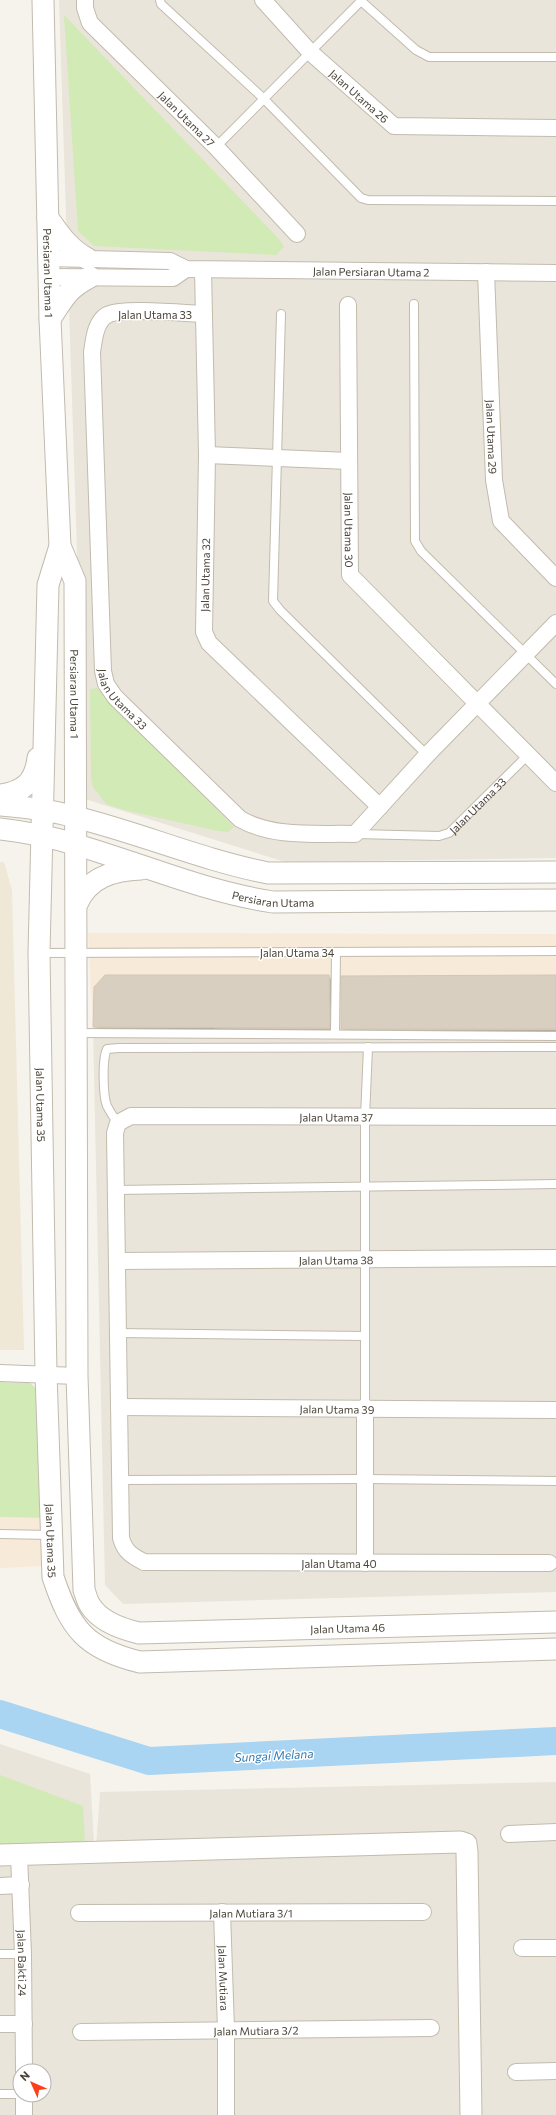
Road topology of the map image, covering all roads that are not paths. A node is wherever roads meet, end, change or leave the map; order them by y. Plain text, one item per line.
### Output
1 (43, 0) edge
2 (85, 0) edge
3 (160, 0) edge
4 (263, 0) edge
5 (361, 0) edge
6 (310, 52) junction
7 (556, 57) edge
8 (263, 98) junction
9 (556, 128) edge
10 (216, 147) junction
11 (556, 201) edge
12 (48, 218) junction
13 (297, 234) dead end
14 (49, 268) junction
15 (89, 268) junction
16 (203, 270) junction
17 (486, 272) junction
18 (556, 273) edge
19 (414, 304) dead end
20 (348, 305) dead end
21 (203, 314) junction
22 (281, 314) dead end
23 (50, 319) junction
24 (208, 454) junction
25 (278, 458) junction
26 (349, 461) junction
27 (60, 546) junction
28 (556, 578) edge
29 (556, 623) edge
30 (526, 653) junction
31 (556, 684) edge
32 (45, 690) junction
33 (477, 704) junction
34 (427, 755) junction
35 (528, 755) junction
36 (556, 783) edge
37 (0, 795) edge
38 (0, 805) edge
39 (380, 807) junction
40 (42, 809) junction
41 (76, 817) junction
42 (0, 829) edge
43 (355, 834) junction
44 (41, 835) junction
45 (77, 844) junction
46 (148, 868) junction
47 (556, 872) edge
48 (556, 900) edge
49 (77, 904) junction
50 (556, 951) edge
51 (77, 952) junction
52 (336, 952) junction
53 (39, 953) junction
54 (77, 1033) junction
55 (335, 1034) junction
56 (556, 1036) edge
57 (368, 1047) junction
58 (556, 1047) edge
59 (556, 1117) edge
60 (364, 1118) junction
61 (118, 1123) junction
62 (556, 1184) edge
63 (365, 1188) junction
64 (116, 1190) junction
65 (365, 1258) junction
66 (556, 1258) edge
67 (117, 1261) junction
68 (118, 1333) junction
69 (365, 1336) junction
70 (0, 1373) edge
71 (46, 1374) junction
72 (77, 1376) junction
73 (119, 1406) junction
74 (365, 1407) junction
75 (556, 1410) edge
76 (365, 1479) junction
77 (120, 1480) junction
78 (556, 1481) edge
79 (0, 1534) edge
80 (52, 1536) junction
81 (365, 1563) junction
82 (549, 1563) dead end
83 (556, 1622) edge
84 (556, 1649) edge
85 (556, 1832) edge
86 (509, 1834) dead end
87 (10, 1855) edge
88 (20, 1885) junction
89 (0, 1886) edge
90 (222, 1912) junction
91 (423, 1912) dead end
92 (79, 1913) dead end
93 (522, 1948) dead end
94 (556, 1948) edge
95 (0, 1954) edge
96 (23, 1954) junction
97 (0, 2024) edge
98 (24, 2024) junction
99 (431, 2028) dead end
100 (226, 2029) junction
101 (81, 2032) dead end
102 (24, 2063) edge
103 (556, 2071) edge
104 (516, 2072) dead end
105 (0, 2094) edge
106 (12, 2094) edge
107 (24, 2103) edge
108 (24, 2115) edge
109 (226, 2115) edge
110 (471, 2115) edge

1 - 12 street, Persiaran Utama 1
2 - 10 street, Jalan Utama 27
3 - 8 lane
4 - 6 street, Jalan Utama 26
5 - 6 lane
5 - 7 lane
6 - 8 lane
6 - 9 street, Jalan Utama 26
8 - 10 lane
8 - 11 lane
10 - 13 street, Jalan Utama 27
12 - 14 street, Persiaran Utama 1
12 - 15 street
14 - 15 street, Jalan Persiaran Utama 2
14 - 23 street, Persiaran Utama 1
15 - 16 street, Jalan Persiaran Utama 2
15 - 23 street
16 - 17 street, Jalan Persiaran Utama 2
16 - 21 street, Jalan Utama 32
17 - 18 street, Jalan Persiaran Utama 2
17 - 28 street, Jalan Utama 29
19 - 30 lane
20 - 26 street, Jalan Utama 30
21 - 24 street, Jalan Utama 32
21 - 43 street, Jalan Utama 33
22 - 25 lane
23 - 27 street, Persiaran Utama 1
24 - 25 street
24 - 39 street, Jalan Utama 32
25 - 26 street
25 - 34 lane
26 - 33 street, Jalan Utama 30
27 - 32 street, Persiaran Utama 1
27 - 41 street, Persiaran Utama 1
29 - 30 street
30 - 31 lane
30 - 33 street
32 - 37 street
32 - 40 street, Persiaran Utama 1
33 - 34 street
33 - 35 street, Jalan Utama 30
34 - 39 street
35 - 36 street, Jalan Utama 30
35 - 43 lane, Jalan Utama 33
38 - 40 street
39 - 43 street
40 - 41 street
40 - 44 street, Persiaran Utama 1
41 - 45 street, Persiaran Utama 1
41 - 47 street
42 - 44 street, Persiaran Utama
44 - 45 street, Persiaran Utama
44 - 53 street, Jalan Utama 35
45 - 46 street, Persiaran Utama
45 - 49 street
46 - 48 street, Persiaran Utama
46 - 49 street
49 - 51 street
50 - 52 lane, Jalan Utama 34
51 - 52 lane, Jalan Utama 34
51 - 53 lane, Jalan Utama 34
51 - 54 street
52 - 55 lane
53 - 71 street, Jalan Utama 35
54 - 55 lane
54 - 72 street
55 - 56 lane
57 - 58 lane
57 - 60 lane
57 - 61 lane
59 - 60 street, Jalan Utama 37
60 - 61 street, Jalan Utama 37
60 - 63 lane
61 - 64 street
62 - 63 lane
63 - 64 lane
63 - 65 lane
64 - 67 street
65 - 66 street, Jalan Utama 38
65 - 67 street, Jalan Utama 38
65 - 69 lane
67 - 68 street
68 - 69 lane
68 - 73 street
69 - 74 lane
70 - 71 street
71 - 72 street
71 - 80 street, Jalan Utama 35
72 - 83 street, Jalan Utama 46
73 - 74 street, Jalan Utama 39
73 - 77 street
74 - 75 street, Jalan Utama 39
74 - 76 street
76 - 77 lane
76 - 78 lane
76 - 81 street
77 - 81 street, Jalan Utama 40
79 - 80 lane
80 - 84 street, Jalan Utama 35
81 - 82 street, Jalan Utama 40
85 - 86 street
87 - 88 street, Jalan Bakti 24
87 - 110 street
88 - 89 street
88 - 96 street, Jalan Bakti 24
90 - 91 street, Jalan Mutiara 3/1
90 - 92 street, Jalan Mutiara 3/1
90 - 100 street, Jalan Mutiara
93 - 94 street
95 - 96 lane
96 - 98 street, Jalan Bakti 24
97 - 98 street
98 - 102 street, Jalan Bakti 24
99 - 100 street, Jalan Mutiara 3/2
100 - 101 street, Jalan Mutiara 3/2
100 - 109 street, Jalan Mutiara
103 - 104 street
105 - 106 lane
107 - 108 street

